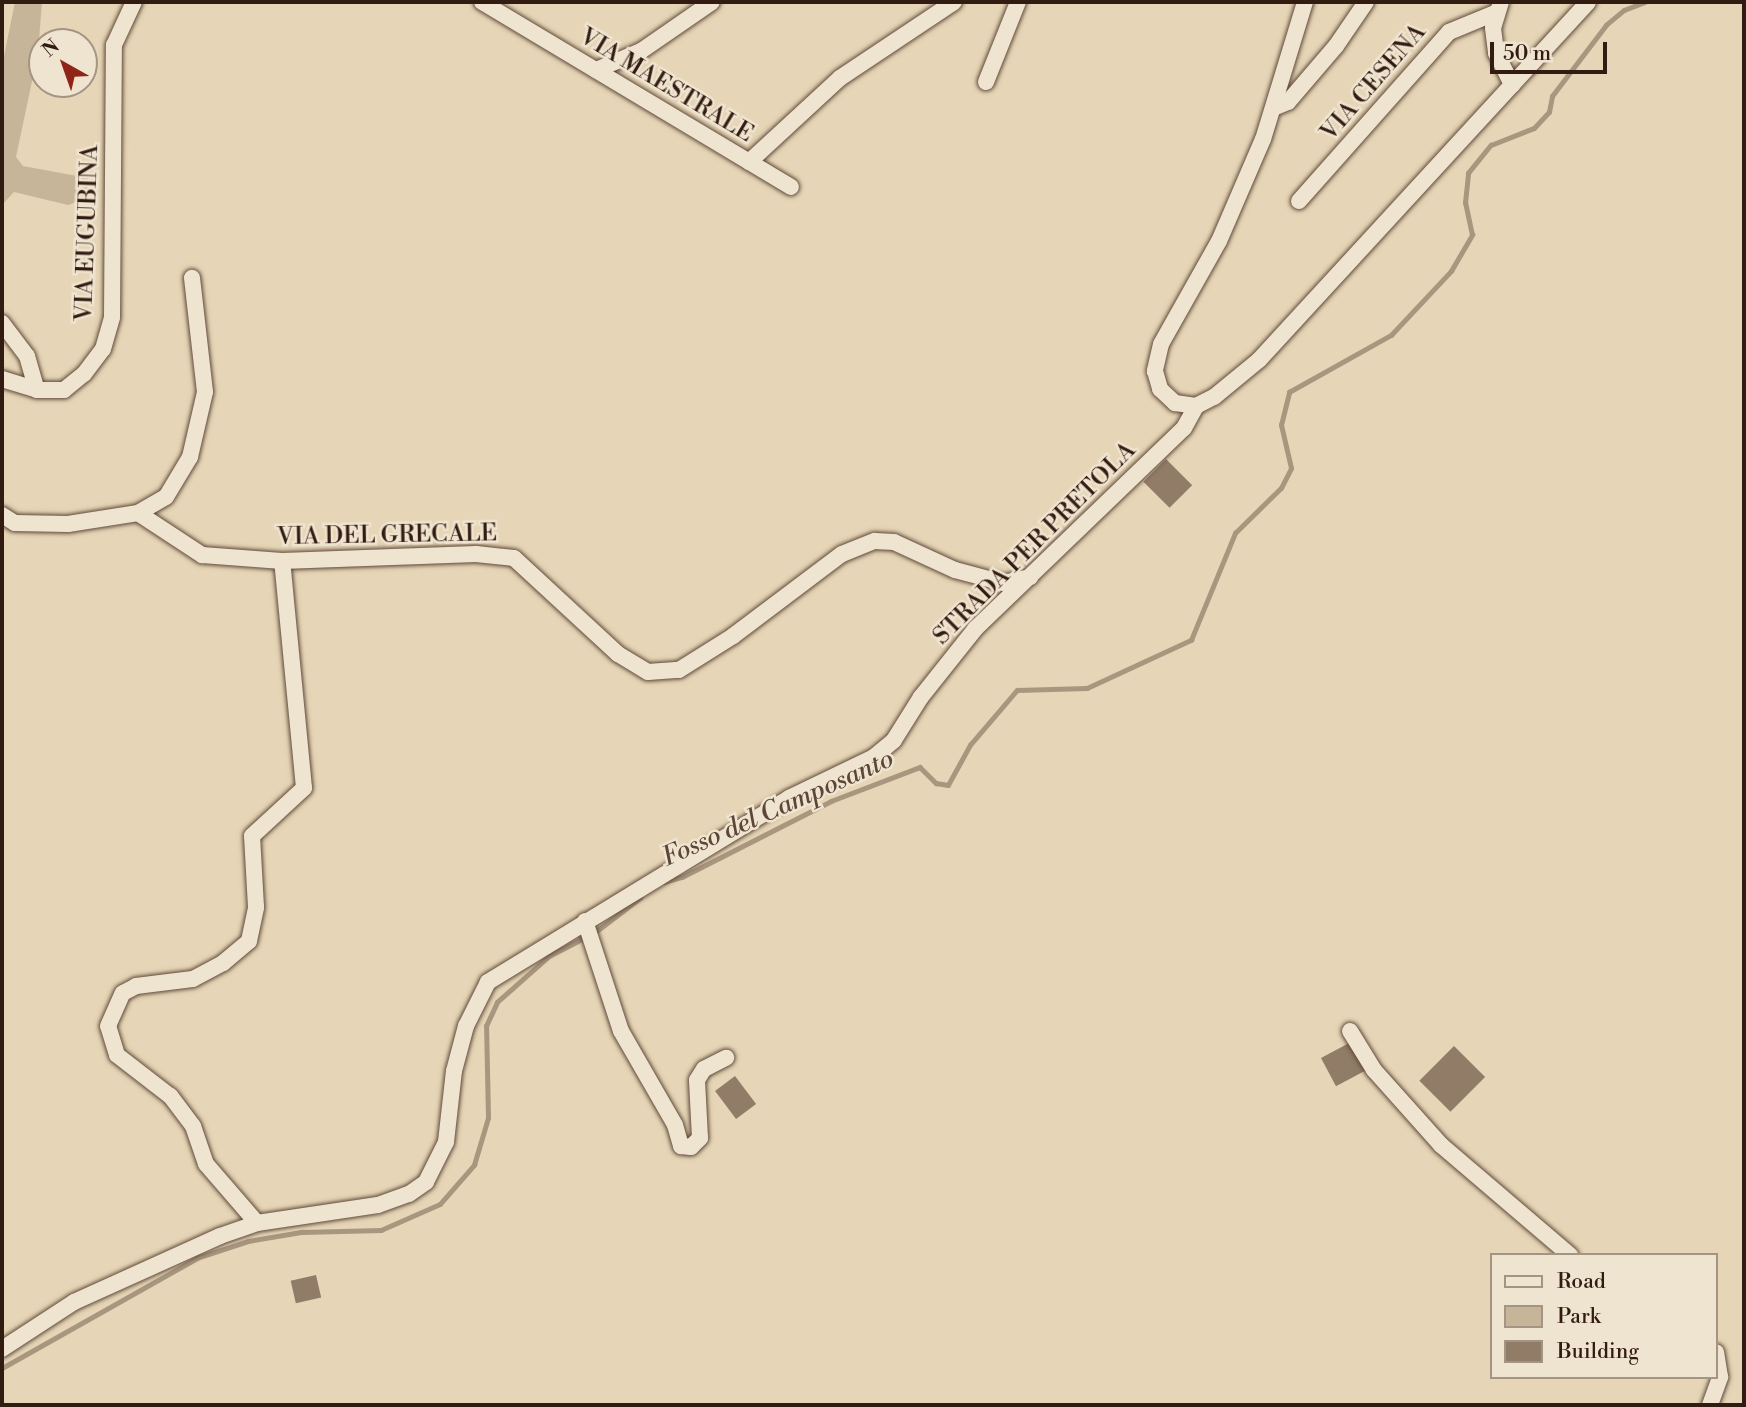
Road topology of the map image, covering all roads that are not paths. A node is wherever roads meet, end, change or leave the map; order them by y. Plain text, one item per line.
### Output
1 (134, 2) edge
2 (482, 2) edge
3 (712, 2) edge
4 (954, 2) edge
5 (1018, 2) edge
6 (1305, 2) edge
7 (1366, 2) edge
8 (1588, 2) edge
9 (1498, 7) edge
10 (596, 70) junction
11 (986, 82) dead end
12 (1512, 85) junction
13 (1276, 107) junction
14 (749, 162) junction
15 (791, 187) dead end
16 (1299, 201) dead end
17 (192, 278) dead end
18 (2, 323) edge
19 (2, 379) edge
20 (37, 390) junction
21 (1196, 406) junction
22 (138, 513) junction
23 (2, 515) edge
24 (282, 561) junction
25 (1033, 576) junction
26 (585, 921) junction
27 (1350, 1031) dead end
28 (726, 1058) dead end
29 (257, 1223) junction
30 (1568, 1253) edge
31 (2, 1349) edge
32 (1718, 1364) edge
33 (1710, 1405) edge

1 - 20 street, VIA EUGUBINA
2 - 10 street, VIA MAESTRALE
3 - 10 street
4 - 14 street
5 - 11 street
6 - 13 street
7 - 13 street
8 - 12 street
9 - 12 street, VIA CESENA
9 - 16 street, VIA CESENA
10 - 14 street, VIA MAESTRALE
12 - 21 street
13 - 21 street
14 - 15 street, VIA MAESTRALE
17 - 22 street
18 - 20 street
19 - 20 street, VIA EUGUBINA
21 - 25 street, STRADA PER PRETOLA
22 - 23 street
22 - 24 street, VIA DEL GRECALE
24 - 25 street, VIA DEL GRECALE
24 - 29 street
25 - 26 street, STRADA PER PRETOLA
26 - 28 street
26 - 29 street, STRADA PER PRETOLA
27 - 30 street
29 - 31 street, STRADA PER PRETOLA
32 - 33 street

